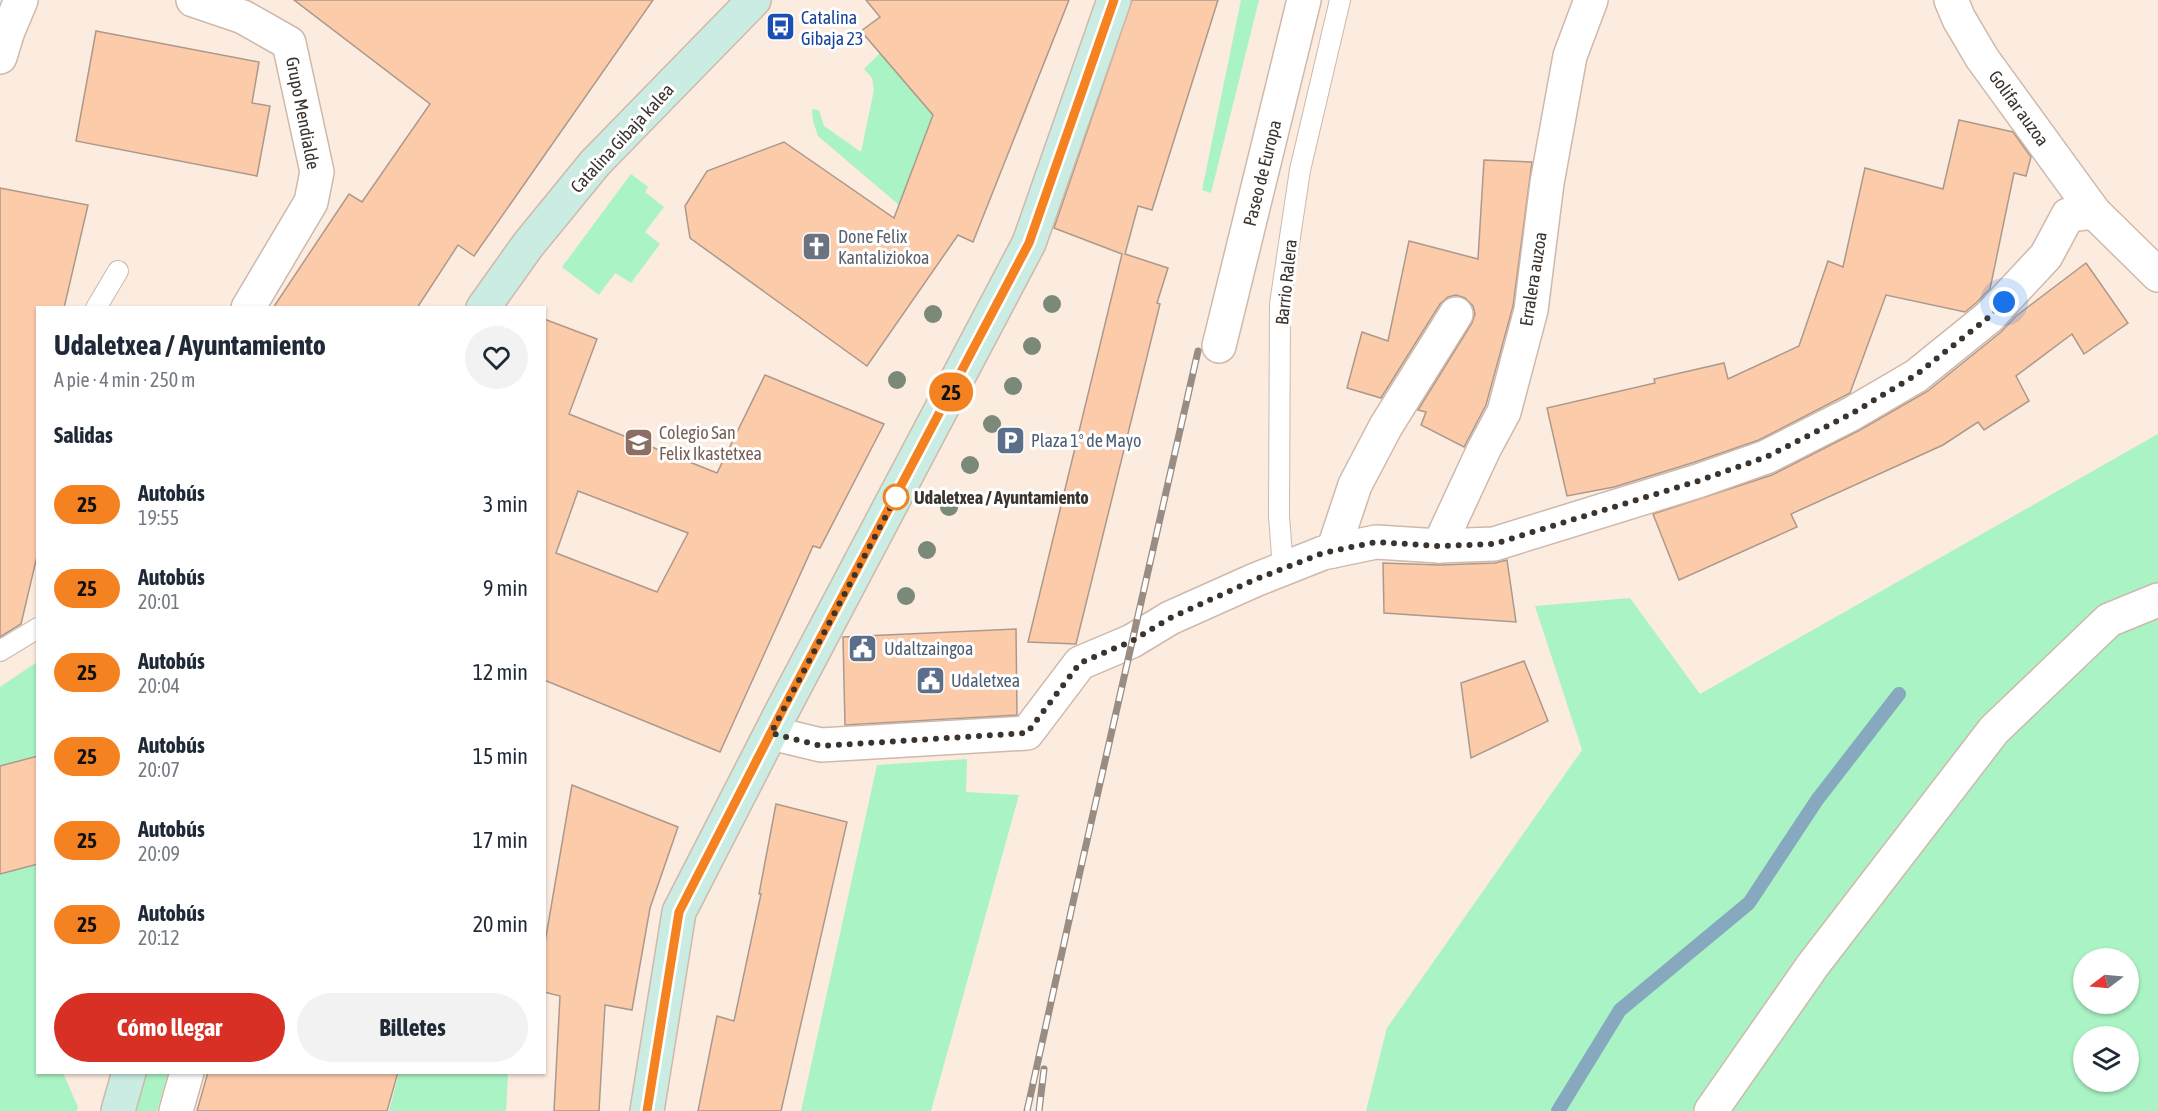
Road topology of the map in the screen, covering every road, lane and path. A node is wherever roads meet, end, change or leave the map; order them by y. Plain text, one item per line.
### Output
1 (21, 0) edge
2 (193, 0) edge
3 (754, 0) edge
4 (1114, 0) edge
5 (1304, 0) edge
6 (1340, 0) edge
7 (1951, 0) edge
8 (1593, 3) edge
9 (0, 57) edge
10 (2094, 212) junction
11 (118, 271) dead end
12 (2158, 274) edge
13 (492, 295) edge
14 (97, 306) edge
15 (250, 306) edge
16 (1456, 314) dead end
17 (1219, 346) dead end
18 (1439, 546) junction
19 (1333, 551) junction
20 (1283, 569) junction
21 (2158, 600) edge
22 (36, 629) edge
23 (0, 651) edge
24 (771, 733) junction
25 (128, 1074) edge
26 (186, 1074) edge
27 (118, 1111) edge
28 (176, 1111) edge
29 (647, 1111) edge
30 (1711, 1111) edge

1 - 9 street
2 - 15 street, Grupo Mendialde
3 - 13 street, Catalina Gibaja kalea
4 - 24 street
5 - 17 street, Paseo de Europa
6 - 20 lane, Barrio Ralera
7 - 10 street, Golifar auzoa
8 - 18 street, Erralera auzoa
10 - 12 street
10 - 18 street
11 - 14 lane
16 - 19 street
18 - 19 street
19 - 20 street
20 - 24 street
21 - 30 street
22 - 23 lane
24 - 29 street
25 - 27 street
26 - 28 street

